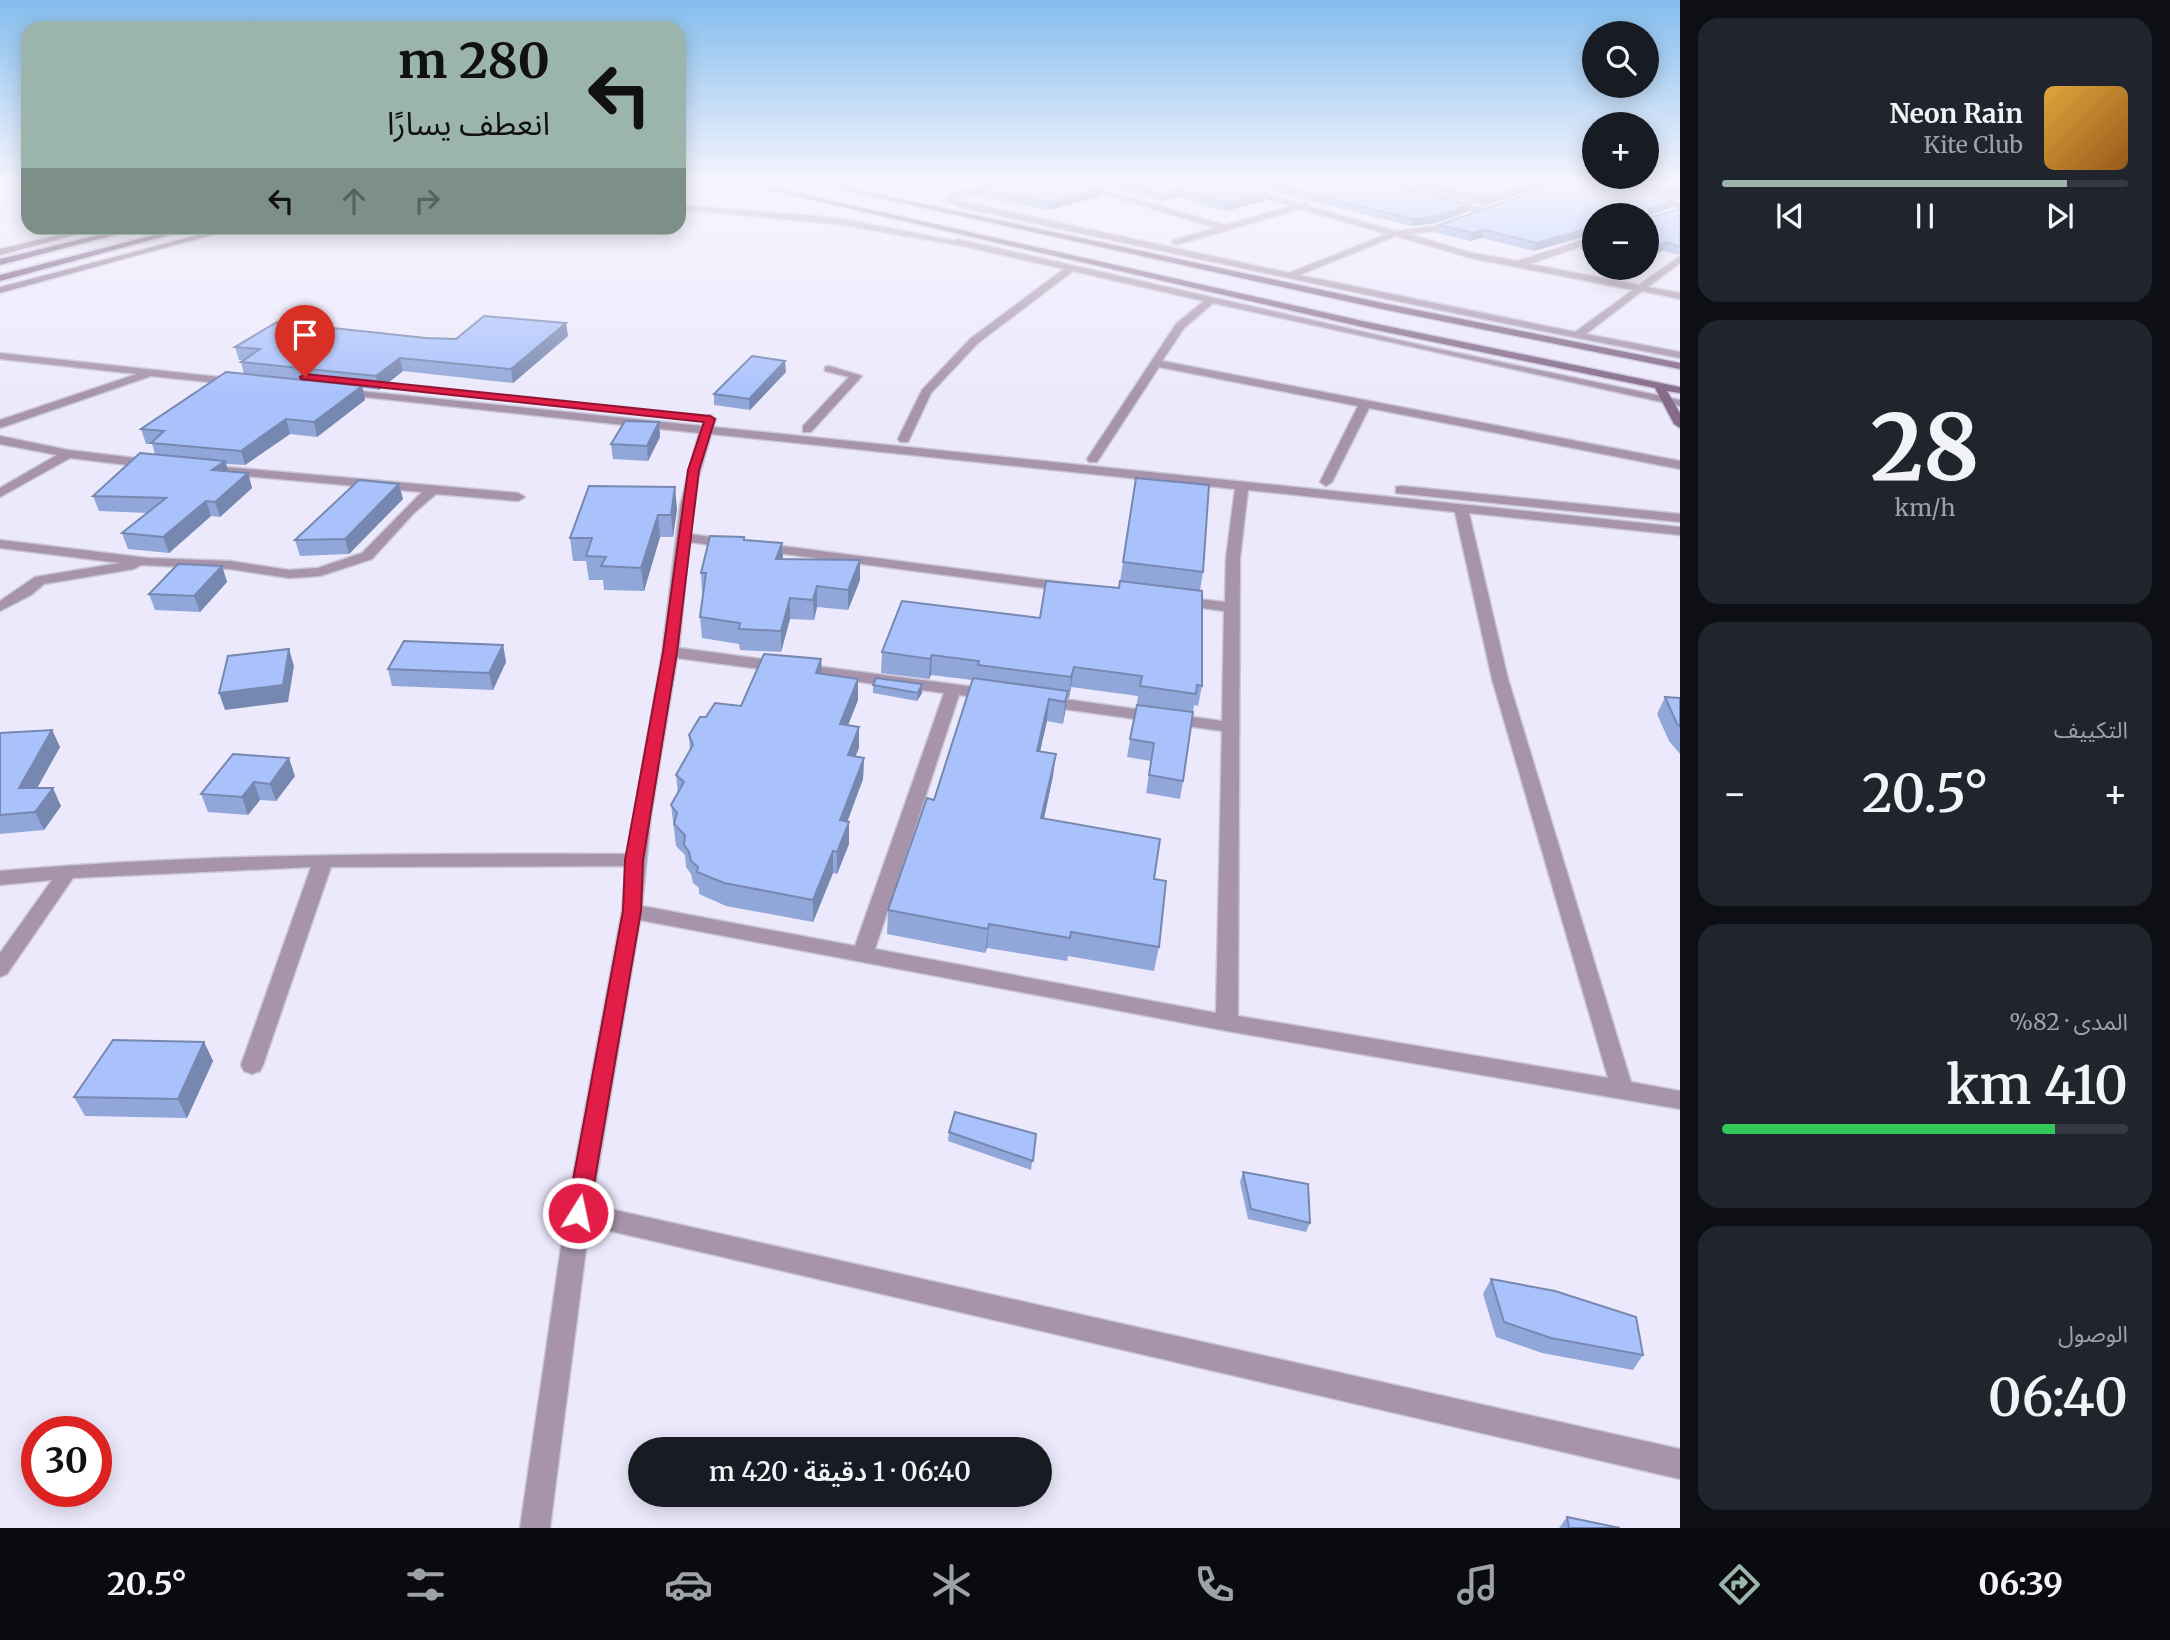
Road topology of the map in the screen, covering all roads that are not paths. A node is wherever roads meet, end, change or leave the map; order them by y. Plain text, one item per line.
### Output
1 (35, 253) edge
2 (94, 253) edge
3 (138, 253) edge
4 (1006, 253) edge
5 (1050, 253) edge
6 (1136, 253) edge
7 (1185, 253) edge
8 (1346, 253) edge
9 (1472, 253) edge
10 (1551, 253) edge
11 (1139, 254) junction
12 (1680, 258) edge
13 (0, 262) edge
14 (1515, 265) junction
15 (1111, 267) junction
16 (1070, 268) junction
17 (1290, 276) junction
18 (0, 278) edge
19 (1273, 283) junction
20 (1636, 289) junction
21 (0, 290) edge
22 (1680, 296) edge
23 (1210, 301) junction
24 (1576, 336) junction
25 (0, 347) edge
26 (1680, 355) edge
27 (0, 356) edge
28 (1155, 363) junction
29 (1680, 366) edge
30 (829, 369) dead end
31 (241, 370) edge
32 (150, 373) junction
33 (255, 383) edge
34 (336, 386) edge
35 (1659, 386) junction
36 (1680, 390) edge
37 (1667, 400) junction
38 (1680, 403) edge
39 (1365, 404) junction
40 (0, 424) edge
41 (708, 425) junction
42 (1680, 425) edge
43 (807, 429) junction
44 (904, 439) junction
45 (0, 440) edge
46 (68, 454) junction
47 (1093, 459) junction
48 (165, 465) edge
49 (1680, 465) edge
50 (192, 468) edge
51 (1326, 482) junction
52 (1242, 486) junction
53 (432, 490) junction
54 (0, 493) edge
55 (518, 497) dead end
56 (1461, 508) junction
57 (1680, 518) edge
58 (1680, 531) edge
59 (684, 537) junction
60 (0, 544) edge
61 (148, 562) junction
62 (1082, 589) edge
63 (1164, 599) edge
64 (0, 607) edge
65 (1232, 607) junction
66 (670, 652) junction
67 (953, 689) junction
68 (1004, 696) edge
69 (1029, 699) edge
70 (1230, 727) junction
71 (634, 860) junction
72 (323, 861) junction
73 (68, 871) junction
74 (0, 878) edge
75 (632, 911) junction
76 (862, 956) junction
77 (0, 969) edge
78 (1227, 1023) junction
79 (252, 1065) dead end
80 (1622, 1089) junction
81 (1680, 1100) edge
82 (578, 1213) junction
83 (1680, 1464) edge
84 (535, 1528) edge

1 - 13 highway
2 - 18 highway
3 - 21 main road
4 - 16 street
5 - 15 main road
6 - 11 main road
7 - 17 street
8 - 17 street
9 - 14 street
10 - 14 street
11 - 15 main road
11 - 19 main road
12 - 20 street
14 - 20 street
15 - 35 main road
16 - 23 street
16 - 44 street
17 - 19 street
17 - 24 street
19 - 29 main road
20 - 22 street
20 - 24 street
23 - 28 street
23 - 37 street
24 - 26 street
25 - 31 street
27 - 32 street
28 - 39 street
28 - 47 street
30 - 43 street
32 - 33 street
32 - 40 street
34 - 41 street
35 - 36 main road
35 - 37 main road
37 - 38 street
37 - 42 main road
39 - 49 street
39 - 51 street
41 - 43 street
41 - 52 street
41 - 59 street
43 - 44 street
44 - 47 street
45 - 46 street
46 - 48 street
46 - 54 street
47 - 51 street
50 - 53 street
51 - 57 street
52 - 56 street
52 - 65 street
53 - 55 street
53 - 61 street
56 - 58 street
56 - 80 street
59 - 62 street
59 - 66 street
60 - 61 street
61 - 64 street
63 - 65 street
65 - 70 street
66 - 67 street
66 - 71 street
67 - 68 street
67 - 76 street
69 - 70 street
70 - 78 street
71 - 72 street
71 - 75 street
72 - 73 street
72 - 79 street
73 - 74 street
73 - 77 street
75 - 76 street
75 - 82 street
76 - 78 street
78 - 80 street
80 - 81 street
82 - 83 street
82 - 84 street

